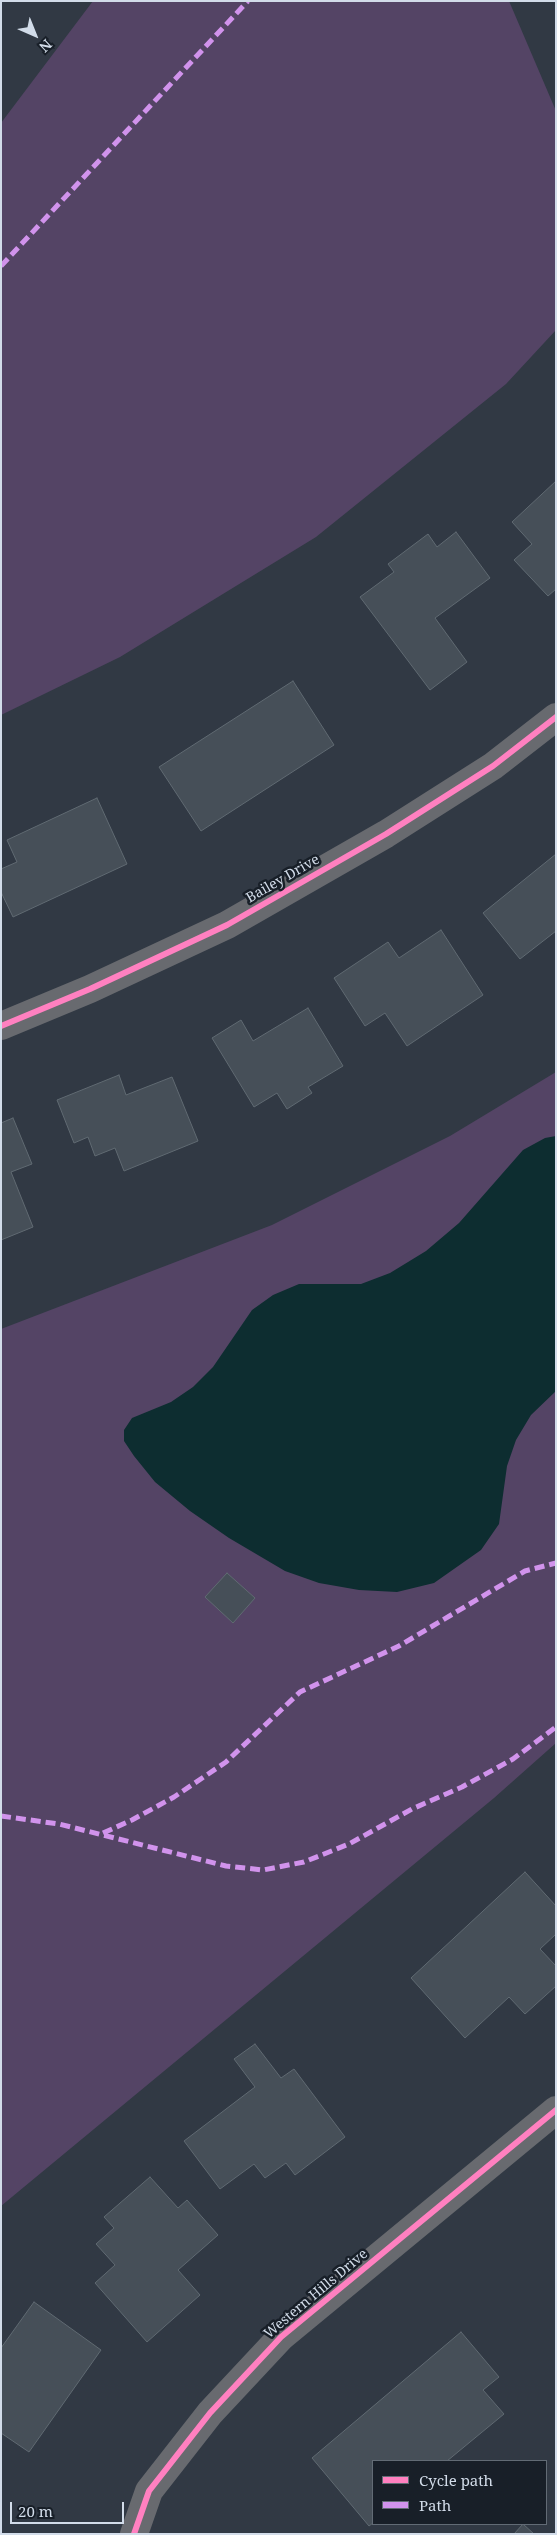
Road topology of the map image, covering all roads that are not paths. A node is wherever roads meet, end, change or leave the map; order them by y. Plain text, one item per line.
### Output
1 (556, 717) edge
2 (1, 1026) edge
3 (556, 2110) edge
4 (134, 2534) edge

1 - 2 street, Bailey Drive
3 - 4 street, Western Hills Drive

